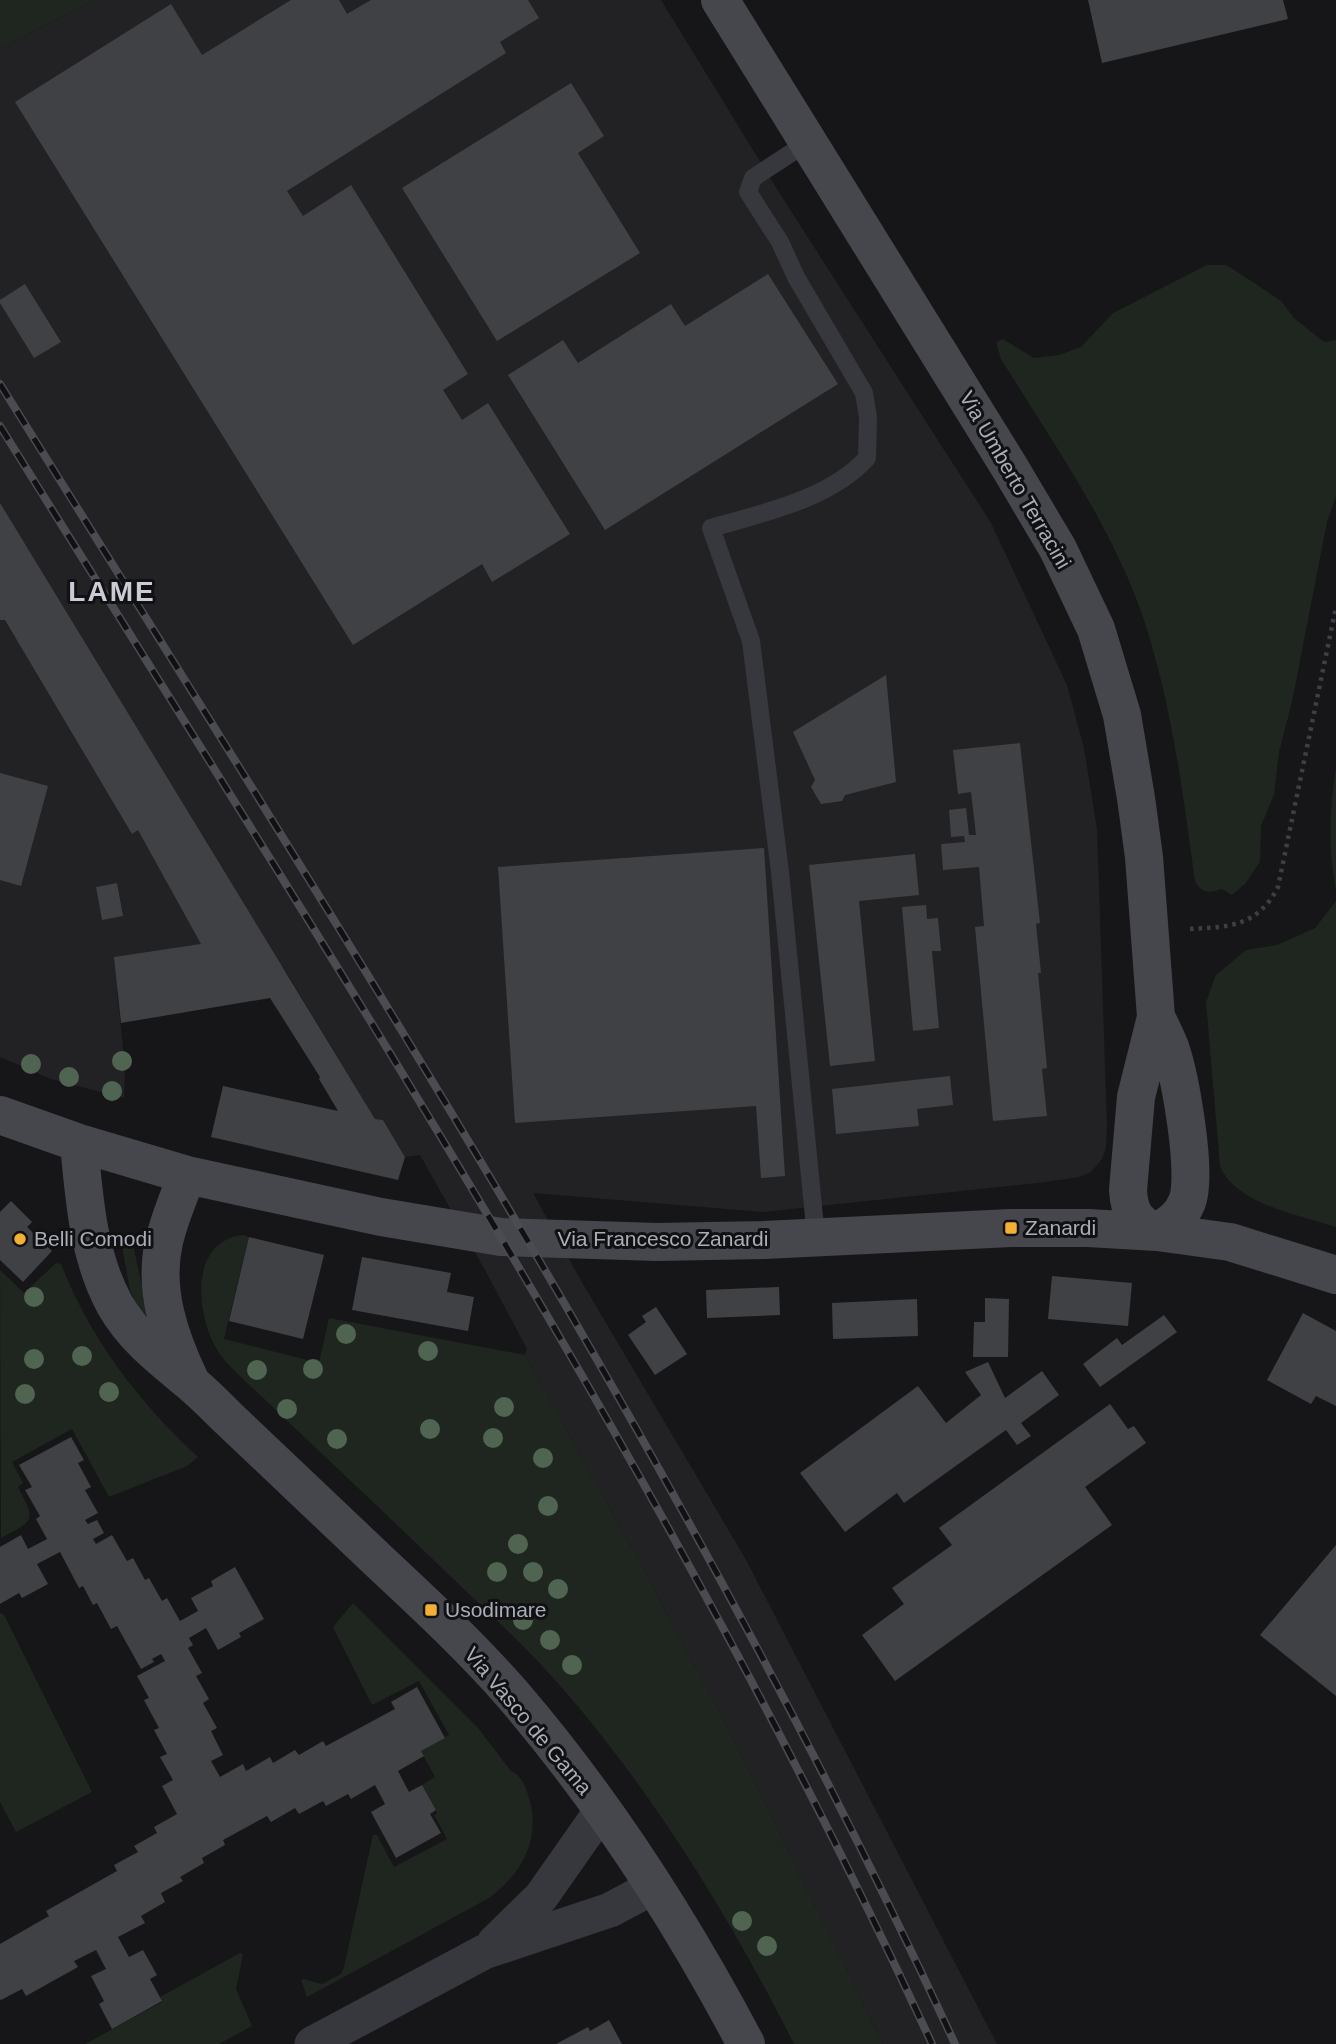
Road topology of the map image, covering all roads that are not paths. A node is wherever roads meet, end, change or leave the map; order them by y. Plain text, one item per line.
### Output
1 (720, 0) edge
2 (808, 142) junction
3 (1156, 1017) junction
4 (0, 1115) edge
5 (79, 1143) junction
6 (187, 1175) junction
7 (1157, 1232) junction
8 (816, 1237) junction
9 (1336, 1275) edge
10 (193, 1385) junction
11 (602, 1810) junction
12 (654, 1886) junction
13 (484, 1952) junction
14 (312, 2044) edge
15 (746, 2044) edge

1 - 2 street, Via Umberto Terracini
2 - 3 street, Via Umberto Terracini
2 - 8 lane
3 - 7 street, Via Umberto Terracini
3 - 7 street, Via Umberto Terracini
4 - 5 street, Via Francesco Zanardi
5 - 6 street, Via Francesco Zanardi
5 - 10 street, Via Vasco de Gama
6 - 8 street, Via Francesco Zanardi
6 - 10 street, Via Vasco de Gama
7 - 8 street, Via Francesco Zanardi
7 - 9 street, Via Francesco Zanardi
10 - 11 street, Via Vasco de Gama
11 - 12 street, Via Vasco de Gama
11 - 13 street
12 - 13 street
12 - 15 street, Via Vasco de Gama
13 - 14 street

